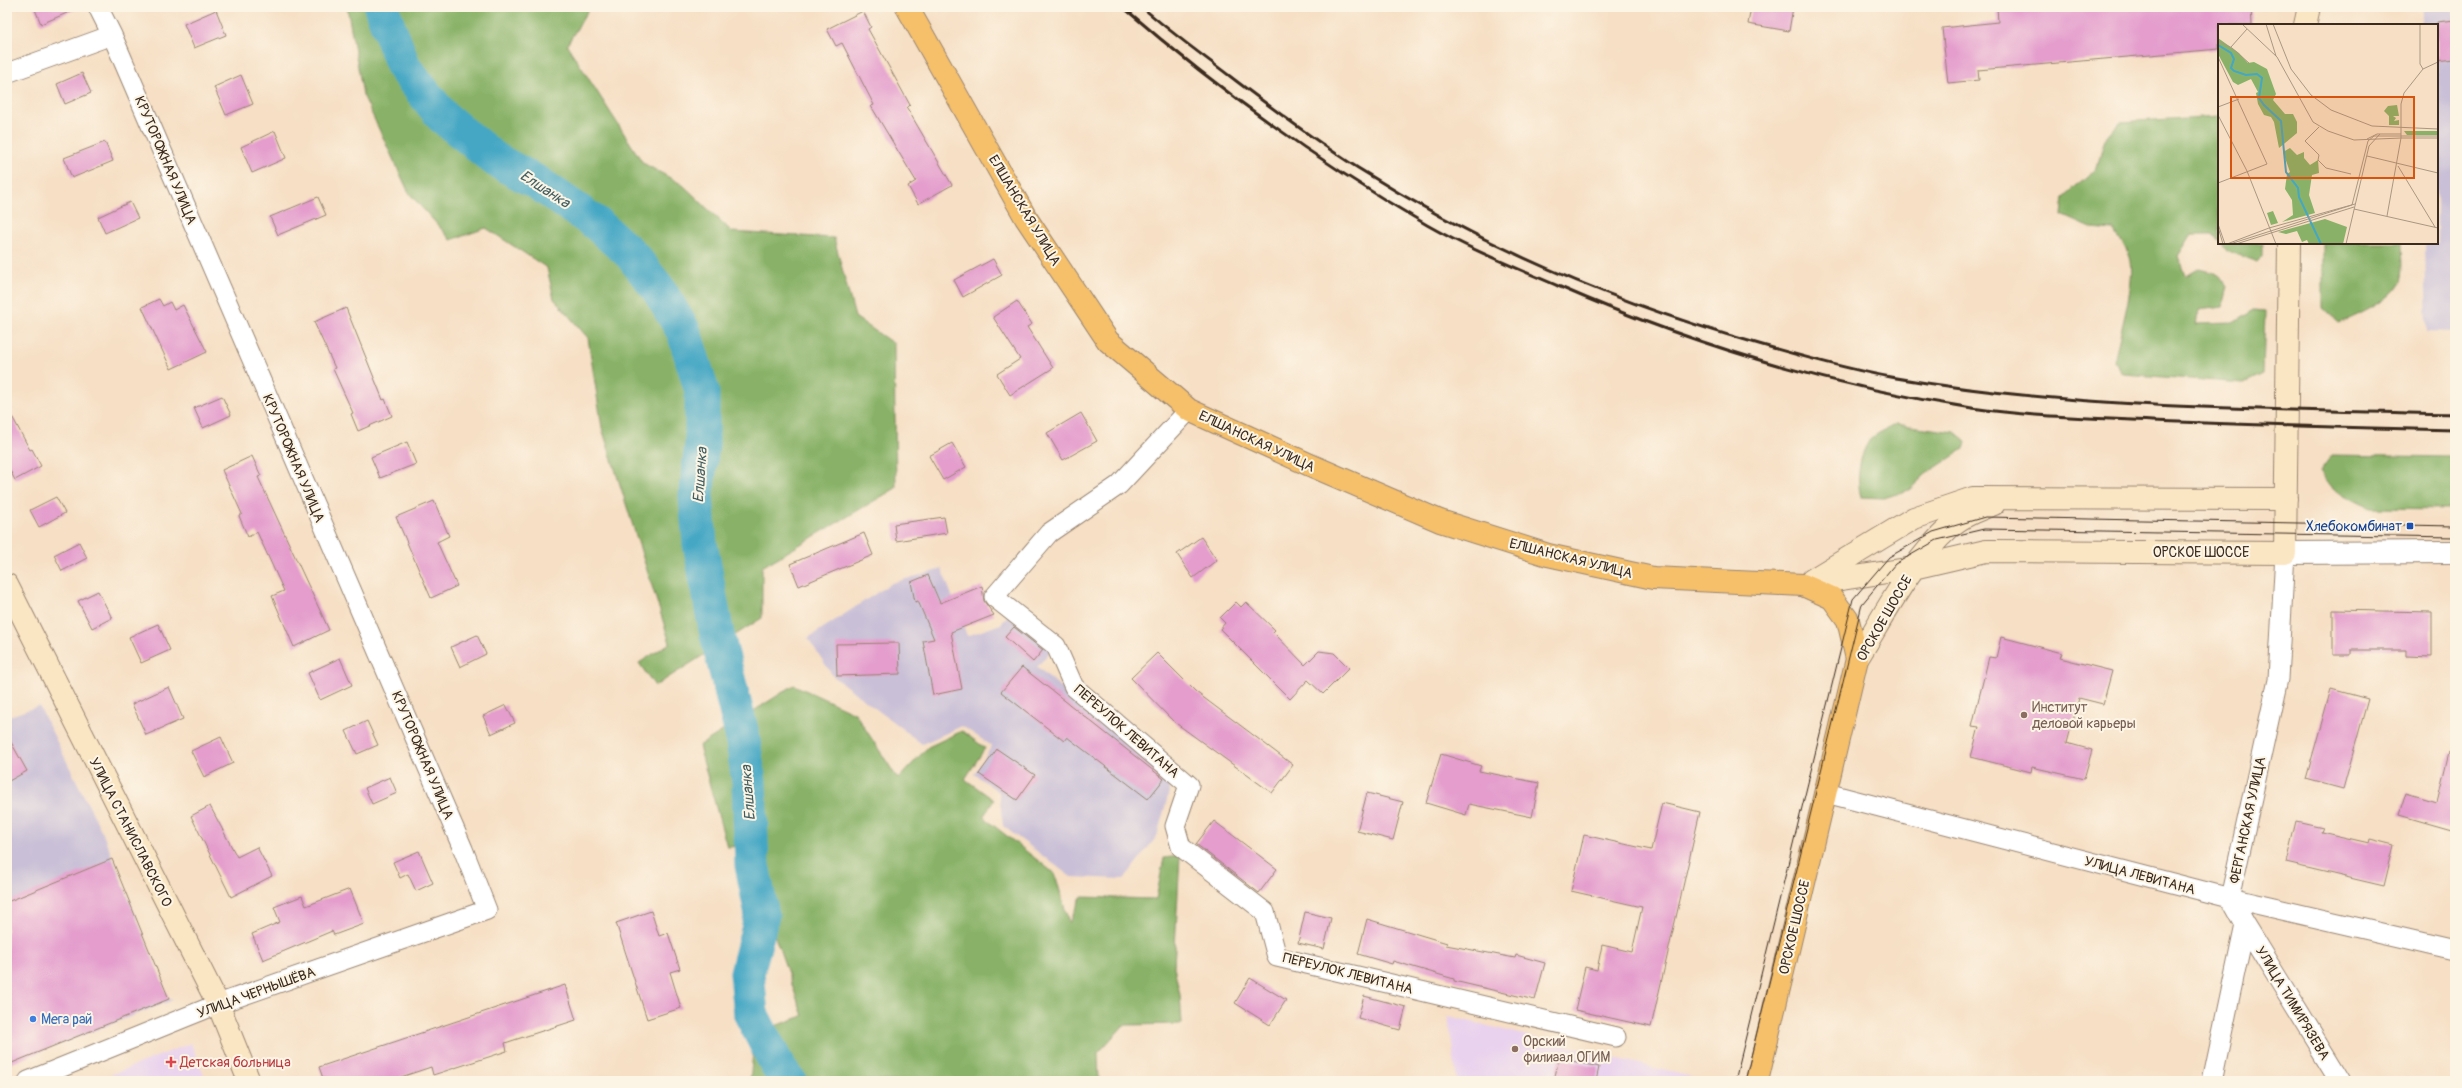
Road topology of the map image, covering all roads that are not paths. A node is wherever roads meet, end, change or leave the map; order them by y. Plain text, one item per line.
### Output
1 (98, 7) edge
2 (907, 7) edge
3 (2309, 7) edge
4 (2305, 24) edge
5 (112, 35) junction
6 (7, 73) edge
7 (2289, 244) edge
8 (1189, 410) junction
9 (2013, 497) junction
10 (2286, 499) junction
11 (2285, 552) junction
12 (2455, 552) edge
13 (1913, 568) junction
14 (7, 585) edge
15 (1803, 585) junction
16 (1857, 659) junction
17 (1826, 793) junction
18 (2230, 898) junction
19 (487, 910) joint
20 (2245, 925) junction
21 (2455, 950) edge
22 (218, 1004) junction
23 (1616, 1037) dead end
24 (28, 1081) edge
25 (249, 1081) edge
26 (1757, 1081) edge
27 (2212, 1081) edge
28 (2341, 1081) edge

1 - 5 street, КРУТОРОЖНАЯ УЛИЦА
2 - 8 main road, ЕЛШАНСКАЯ УЛИЦА
3 - 4 main road
5 - 6 street
5 - 19 street, КРУТОРОЖНАЯ УЛИЦА
7 - 10 main road
8 - 15 main road, ЕЛШАНСКАЯ УЛИЦА
8 - 23 street, ПЕРЕУЛОК ЛЕВИТАНА
9 - 10 main road
9 - 13 main road
9 - 15 main road
10 - 11 main road
11 - 12 street, ОРСКОЕ ШОССЕ
11 - 13 main road, ОРСКОЕ ШОССЕ
11 - 18 street, ФЕРГАНСКАЯ УЛИЦА
13 - 15 main road
13 - 16 main road, ОРСКОЕ ШОССЕ
14 - 22 main road, УЛИЦА СТАНИСЛАВСКОГО
15 - 16 main road
16 - 17 main road, ОРСКОЕ ШОССЕ
17 - 18 street, УЛИЦА ЛЕВИТАНА
17 - 26 main road, ОРСКОЕ ШОССЕ
18 - 20 street, ФЕРГАНСКАЯ УЛИЦА
18 - 21 street, УЛИЦА ЛЕВИТАНА
19 - 22 street, УЛИЦА ЧЕРНЫШЁВА
20 - 27 street
20 - 28 street, УЛИЦА ТИМИРЯЗЕВА
22 - 24 street, УЛИЦА ЧЕРНЫШЁВА
22 - 25 main road, УЛИЦА СТАНИСЛАВСКОГО

